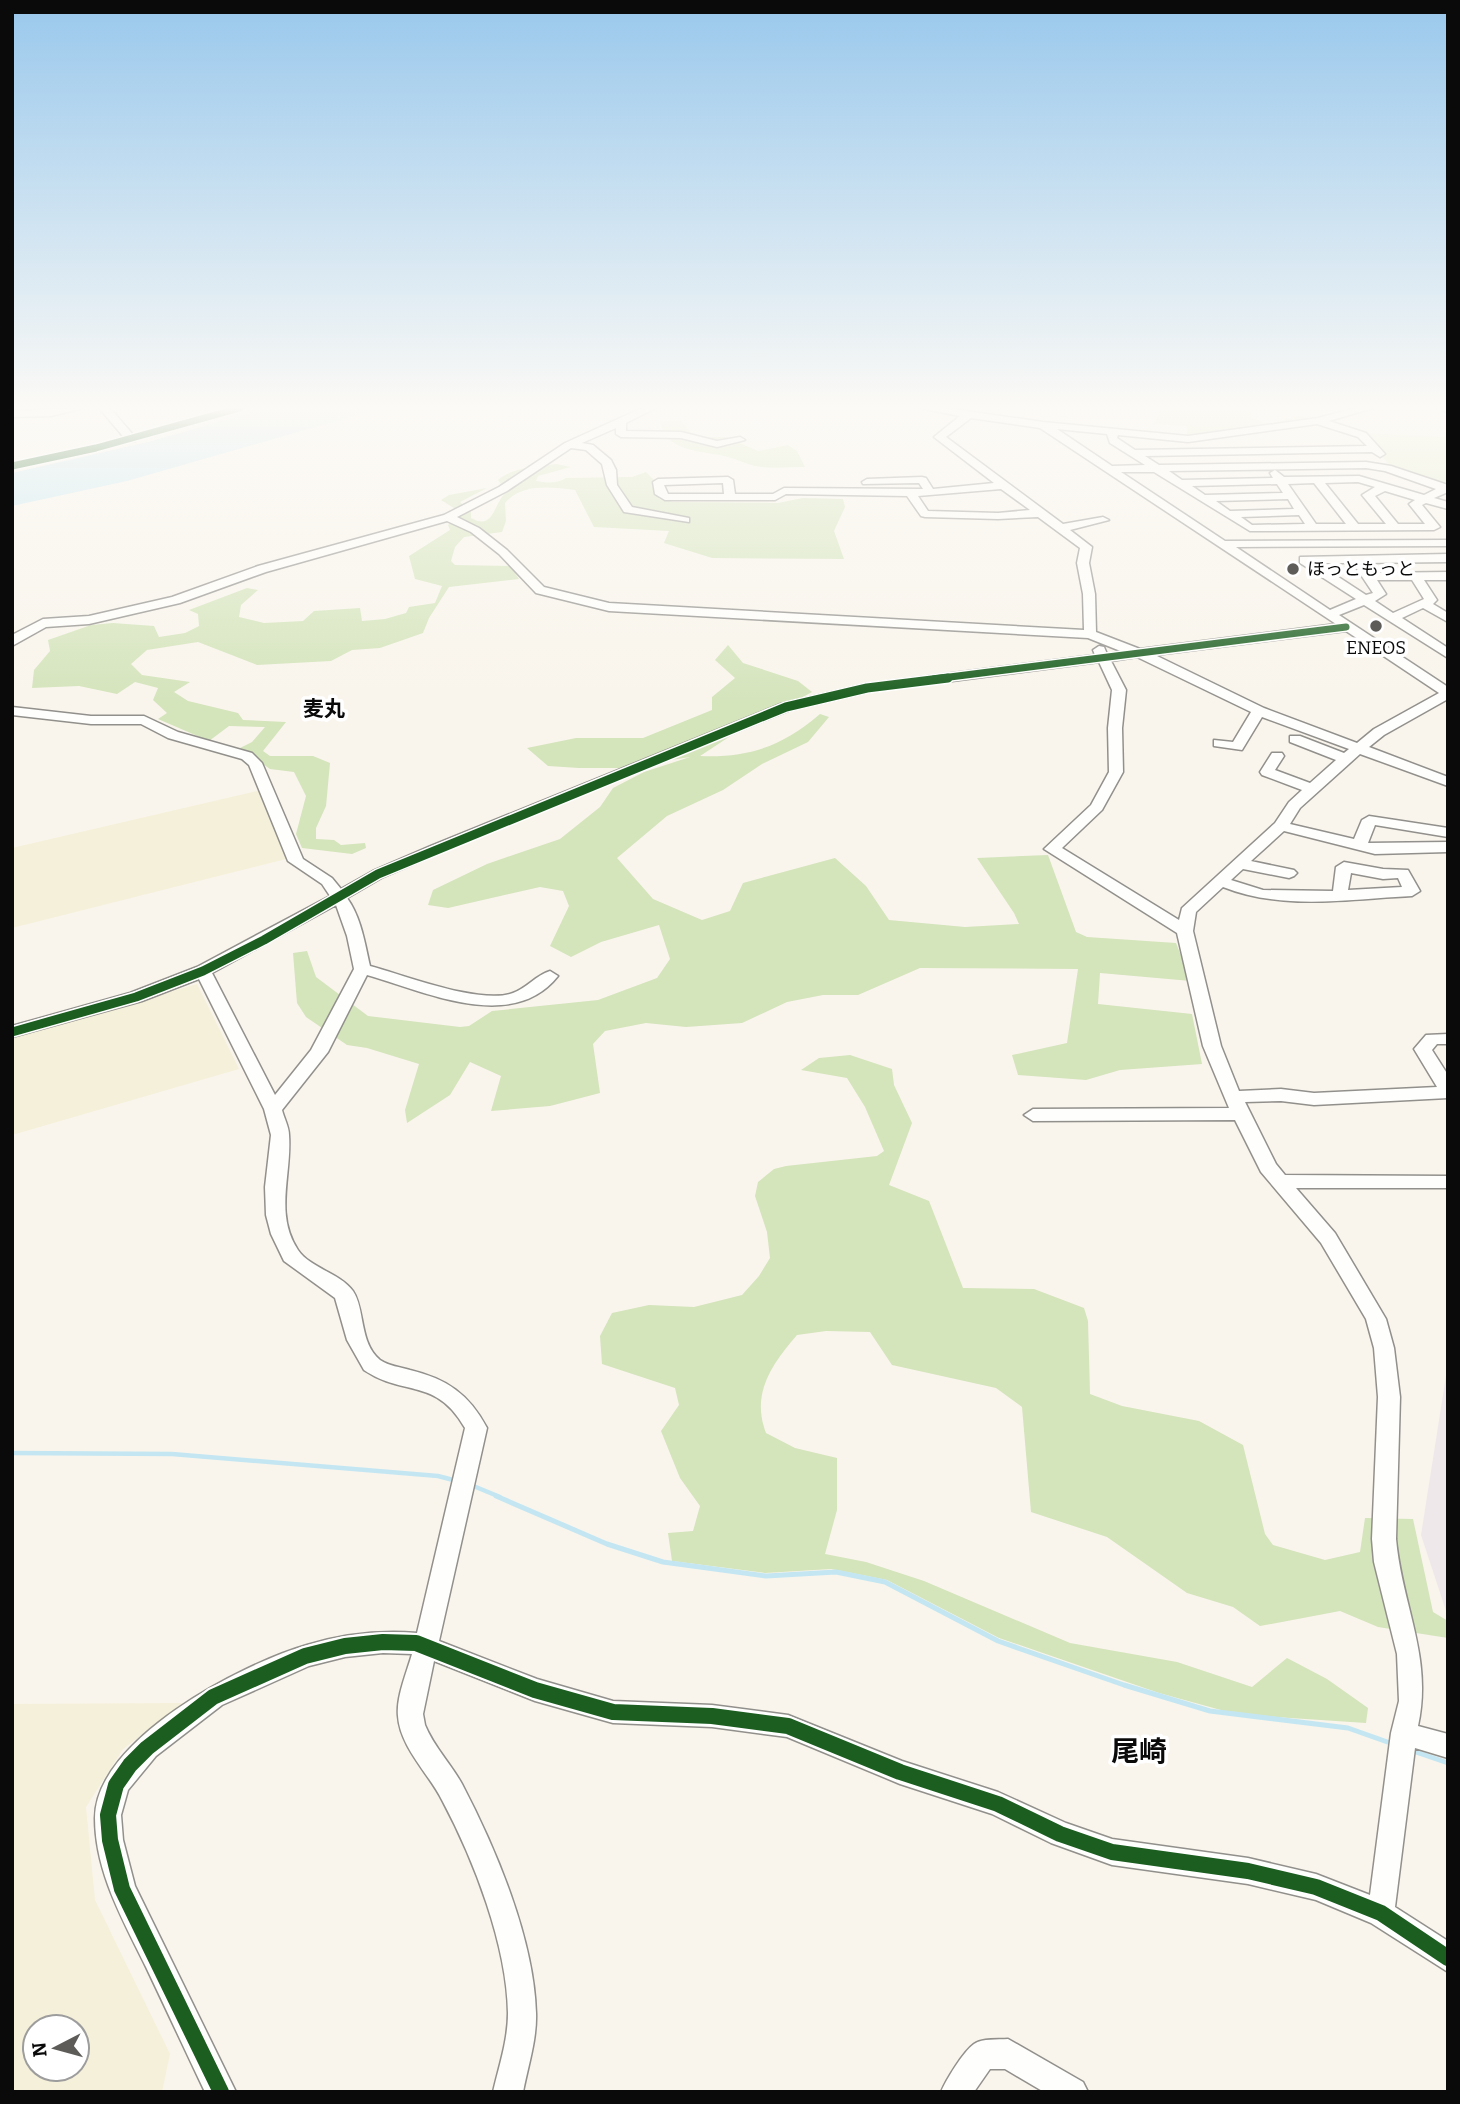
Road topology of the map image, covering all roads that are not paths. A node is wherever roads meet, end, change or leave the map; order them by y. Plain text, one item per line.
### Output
1 (469, 506) edge
2 (626, 506) edge
3 (920, 506) edge
4 (1032, 506) edge
5 (1167, 506) edge
6 (1217, 506) edge
7 (1298, 506) edge
8 (1338, 506) edge
9 (1377, 506) edge
10 (1417, 506) edge
11 (1302, 512) junction
12 (1041, 513) junction
13 (1228, 513) junction
14 (448, 517) junction
15 (685, 520) dead end
16 (1103, 520) dead end
17 (1354, 527) junction
18 (1395, 527) junction
19 (1434, 527) junction
20 (1448, 527) edge
21 (1061, 528) junction
22 (1313, 528) junction
23 (1448, 543) edge
24 (1224, 544) junction
25 (1448, 558) edge
26 (1356, 559) junction
27 (1448, 576) edge
28 (1368, 577) junction
29 (1416, 577) junction
30 (1364, 600) junction
31 (1426, 605) junction
32 (1328, 615) junction
33 (1392, 618) junction
34 (1448, 618) edge
35 (1346, 627) junction
36 (1093, 635) junction
37 (12, 642) edge
38 (1140, 654) junction
39 (1448, 654) edge
40 (1104, 659) junction
41 (1448, 693) edge
42 (12, 710) edge
43 (1259, 711) junction
44 (1295, 739) dead end
45 (1219, 743) dead end
46 (1358, 749) junction
47 (1277, 756) dead end
48 (1345, 759) junction
49 (1448, 782) edge
50 (1314, 789) junction
51 (1281, 825) junction
52 (1448, 833) edge
53 (1360, 845) junction
54 (1448, 847) edge
55 (1241, 864) junction
56 (1289, 873) dead end
57 (1221, 881) junction
58 (1340, 894) dead end
59 (338, 897) junction
60 (1185, 930) junction
61 (362, 969) junction
62 (203, 971) junction
63 (550, 976) dead end
64 (12, 1032) edge
65 (1448, 1039) edge
66 (1448, 1091) edge
67 (1237, 1106) junction
68 (272, 1110) junction
69 (1033, 1115) dead end
70 (1279, 1181) junction
71 (1448, 1182) edge
72 (426, 1647) junction
73 (1403, 1743) junction
74 (1448, 1746) edge
75 (1381, 1913) junction
76 (1448, 1958) edge
77 (221, 2092) edge
78 (509, 2092) edge
79 (956, 2092) edge
80 (1073, 2092) edge

1 - 14 street
2 - 15 street
3 - 12 street
4 - 12 street
5 - 24 street
6 - 13 street
7 - 11 street
8 - 17 street
9 - 18 street
10 - 19 street
11 - 13 street
11 - 22 street
12 - 21 street
13 - 22 street
14 - 36 street
14 - 37 street
16 - 21 street
17 - 18 street
17 - 22 street
18 - 19 street
19 - 20 street
21 - 36 street
23 - 24 street
24 - 32 street
25 - 26 street
26 - 28 street
26 - 30 street
27 - 29 street
28 - 29 street
28 - 30 street
29 - 31 street
30 - 32 street
30 - 33 street
31 - 33 street
31 - 34 street
32 - 35 street
33 - 39 street
35 - 38 street
35 - 41 street
36 - 38 street
36 - 40 street
38 - 40 street
38 - 43 street
40 - 59 street
40 - 60 street
41 - 46 street
42 - 59 street
43 - 45 street
43 - 46 street
44 - 48 street
46 - 48 street
46 - 49 street
47 - 50 street
48 - 50 street
50 - 51 street
51 - 53 street
51 - 55 street
52 - 53 street
53 - 54 street
55 - 56 street
55 - 57 street
57 - 58 street
57 - 60 street
59 - 61 street
59 - 62 street
60 - 67 street
61 - 63 street
61 - 68 street
62 - 64 street
62 - 68 street
65 - 66 street
66 - 67 street
67 - 69 street
67 - 70 street
68 - 72 street
70 - 71 street
70 - 73 street
72 - 75 street
72 - 77 street
72 - 78 street
73 - 74 street
73 - 75 street
75 - 76 street
79 - 80 street

